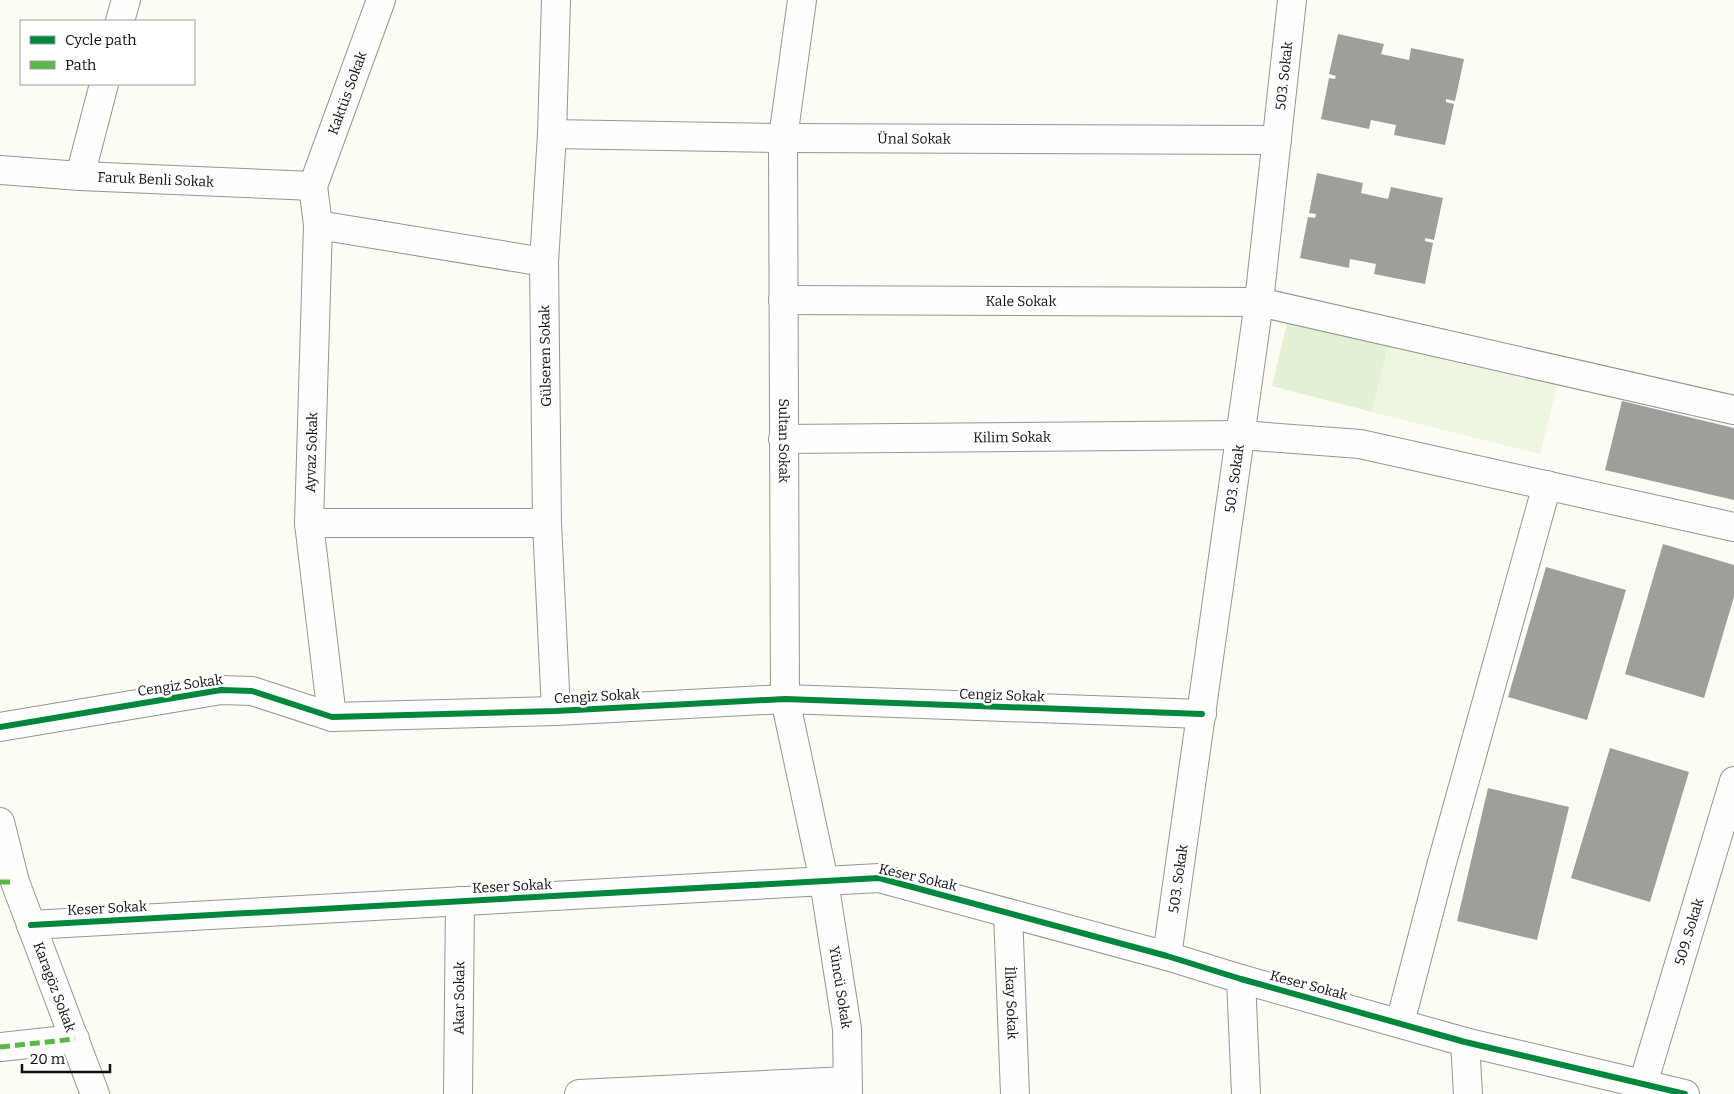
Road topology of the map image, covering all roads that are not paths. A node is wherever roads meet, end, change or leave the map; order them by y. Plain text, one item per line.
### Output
1 (126, 0) edge
2 (381, 0) edge
3 (556, 0) edge
4 (802, 0) edge
5 (1292, 0) edge
6 (120, 20) edge
7 (104, 85) edge
8 (552, 134) junction
9 (783, 138) junction
10 (1277, 140) junction
11 (0, 170) edge
12 (80, 176) junction
13 (313, 186) junction
14 (318, 225) junction
15 (544, 262) junction
16 (783, 300) junction
17 (1258, 302) junction
18 (1734, 410) edge
19 (1241, 435) junction
20 (783, 440) junction
21 (1547, 485) junction
22 (309, 523) junction
23 (547, 523) junction
24 (1734, 527) edge
25 (785, 699) junction
26 (556, 711) junction
27 (1202, 714) junction
28 (332, 717) junction
29 (0, 727) edge
30 (1734, 781) edge
31 (0, 822) edge
32 (824, 881) junction
33 (8, 882) edge
34 (460, 901) junction
35 (1008, 913) junction
36 (31, 925) junction
37 (1167, 956) junction
38 (1241, 979) junction
39 (1400, 1023) junction
40 (75, 1039) junction
41 (1465, 1042) junction
42 (0, 1047) edge
43 (1643, 1084) junction
44 (848, 1087) edge
45 (95, 1094) edge
46 (458, 1094) edge
47 (579, 1094) edge
48 (1015, 1094) edge
49 (1246, 1094) edge
50 (1468, 1094) edge
51 (1685, 1094) edge

1 - 6 street
2 - 13 street, Kaktüs Sokak
3 - 8 street, Gülseren Sokak
4 - 9 street, Sultan Sokak
5 - 10 street, 503. Sokak
7 - 12 street
8 - 9 street, Ünal Sokak
8 - 15 street, Gülseren Sokak
9 - 10 street, Ünal Sokak
9 - 16 street, Sultan Sokak
10 - 17 street, 503. Sokak
11 - 12 street, Faruk Benli Sokak
12 - 13 street, Faruk Benli Sokak
13 - 14 street, Ayvaz Sokak
14 - 15 street
14 - 22 street, Ayvaz Sokak
15 - 23 street, Gülseren Sokak
16 - 17 street, Kale Sokak
16 - 20 street, Sultan Sokak
17 - 18 street, Kale Sokak
17 - 19 street, 503. Sokak
19 - 20 street, Kilim Sokak
19 - 21 street, Kilim Sokak
19 - 27 street, 503. Sokak
20 - 25 street, Sultan Sokak
21 - 24 street, Kilim Sokak
21 - 39 street
22 - 23 street
22 - 28 street, Ayvaz Sokak
23 - 26 street, Gülseren Sokak
25 - 26 street, Cengiz Sokak
25 - 27 street, Cengiz Sokak
25 - 32 street, Sultan Sokak
26 - 28 street, Cengiz Sokak
27 - 37 street, 503. Sokak
28 - 29 street, Cengiz Sokak
30 - 43 street, 509. Sokak
31 - 33 street, Karagöz Sokak
32 - 34 street, Keser Sokak
32 - 35 street, Keser Sokak
32 - 44 street, Yüncü Sokak
33 - 36 street, Karagöz Sokak
34 - 36 street, Keser Sokak
34 - 46 street, Akar Sokak
35 - 37 street, Keser Sokak
35 - 48 street, İlkay Sokak
36 - 40 street, Karagöz Sokak
37 - 38 street, Keser Sokak
38 - 39 street, Keser Sokak
38 - 49 street
39 - 41 street, Keser Sokak
40 - 42 street
40 - 45 street, Karagöz Sokak
41 - 43 street, Keser Sokak
41 - 50 street
43 - 51 street, Keser Sokak
44 - 47 street

